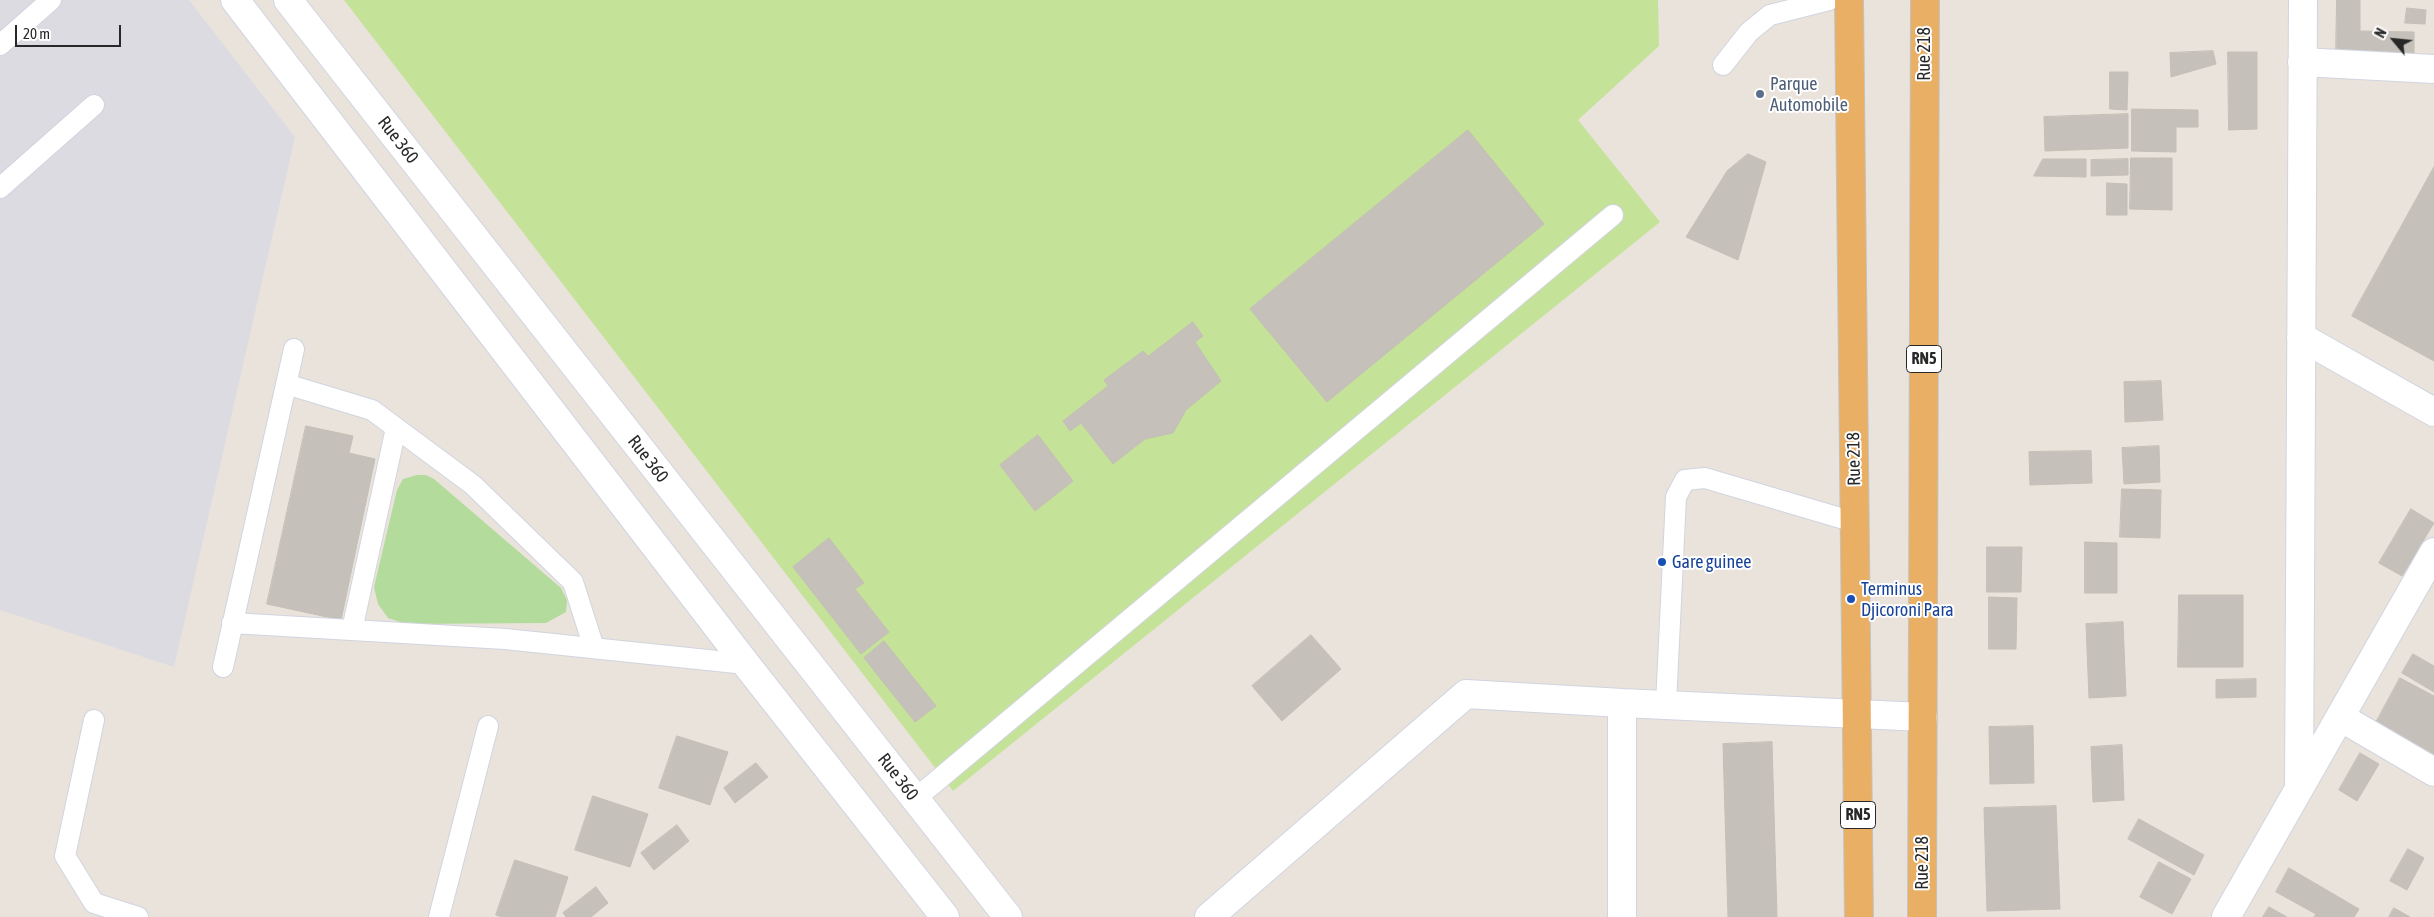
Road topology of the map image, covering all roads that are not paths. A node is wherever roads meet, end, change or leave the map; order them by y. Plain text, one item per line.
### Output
1 (51, 0) edge
2 (235, 0) edge
3 (288, 0) edge
4 (1829, 0) edge
5 (1849, 0) edge
6 (1925, 0) edge
7 (2303, 0) edge
8 (0, 45) edge
9 (2302, 62) junction
10 (1722, 65) dead end
11 (2434, 69) edge
12 (94, 105) dead end
13 (0, 188) edge
14 (1613, 215) dead end
15 (2301, 337) junction
16 (294, 349) dead end
17 (286, 384) junction
18 (2434, 412) edge
19 (396, 428) junction
20 (1854, 522) junction
21 (2434, 552) edge
22 (232, 623) junction
23 (352, 630) junction
24 (594, 648) junction
25 (746, 664) junction
26 (223, 667) dead end
27 (1622, 703) junction
28 (1666, 704) junction
29 (1857, 714) junction
30 (1923, 717) junction
31 (2340, 717) junction
32 (94, 720) dead end
33 (488, 726) dead end
34 (2434, 772) edge
35 (2299, 789) junction
36 (915, 799) junction
37 (138, 917) edge
38 (439, 917) edge
39 (945, 917) edge
40 (1008, 917) edge
41 (1209, 917) edge
42 (1622, 917) edge
43 (1858, 917) edge
44 (1922, 917) edge
45 (2226, 917) edge

1 - 8 lane
2 - 25 street
3 - 36 street, Rue 360
4 - 10 lane
5 - 20 highway, Rue 218 / RN5
6 - 30 highway, Rue 218 / RN5
7 - 9 street
9 - 11 street
9 - 15 street
12 - 13 lane
14 - 36 lane
15 - 18 street
15 - 35 street
16 - 17 lane
17 - 19 lane
17 - 22 lane
19 - 23 lane
19 - 24 lane
20 - 28 lane
20 - 29 highway, Rue 218 / RN5
21 - 31 street
22 - 23 lane
22 - 26 lane
23 - 24 lane
24 - 25 lane
25 - 39 street
27 - 28 street
27 - 41 street
27 - 42 street
28 - 29 street
29 - 30 street
29 - 43 highway, Rue 218 / RN5
30 - 44 highway, Rue 218 / RN5
31 - 34 street
31 - 35 street
32 - 37 lane
33 - 38 lane
35 - 45 street
36 - 40 street, Rue 360

